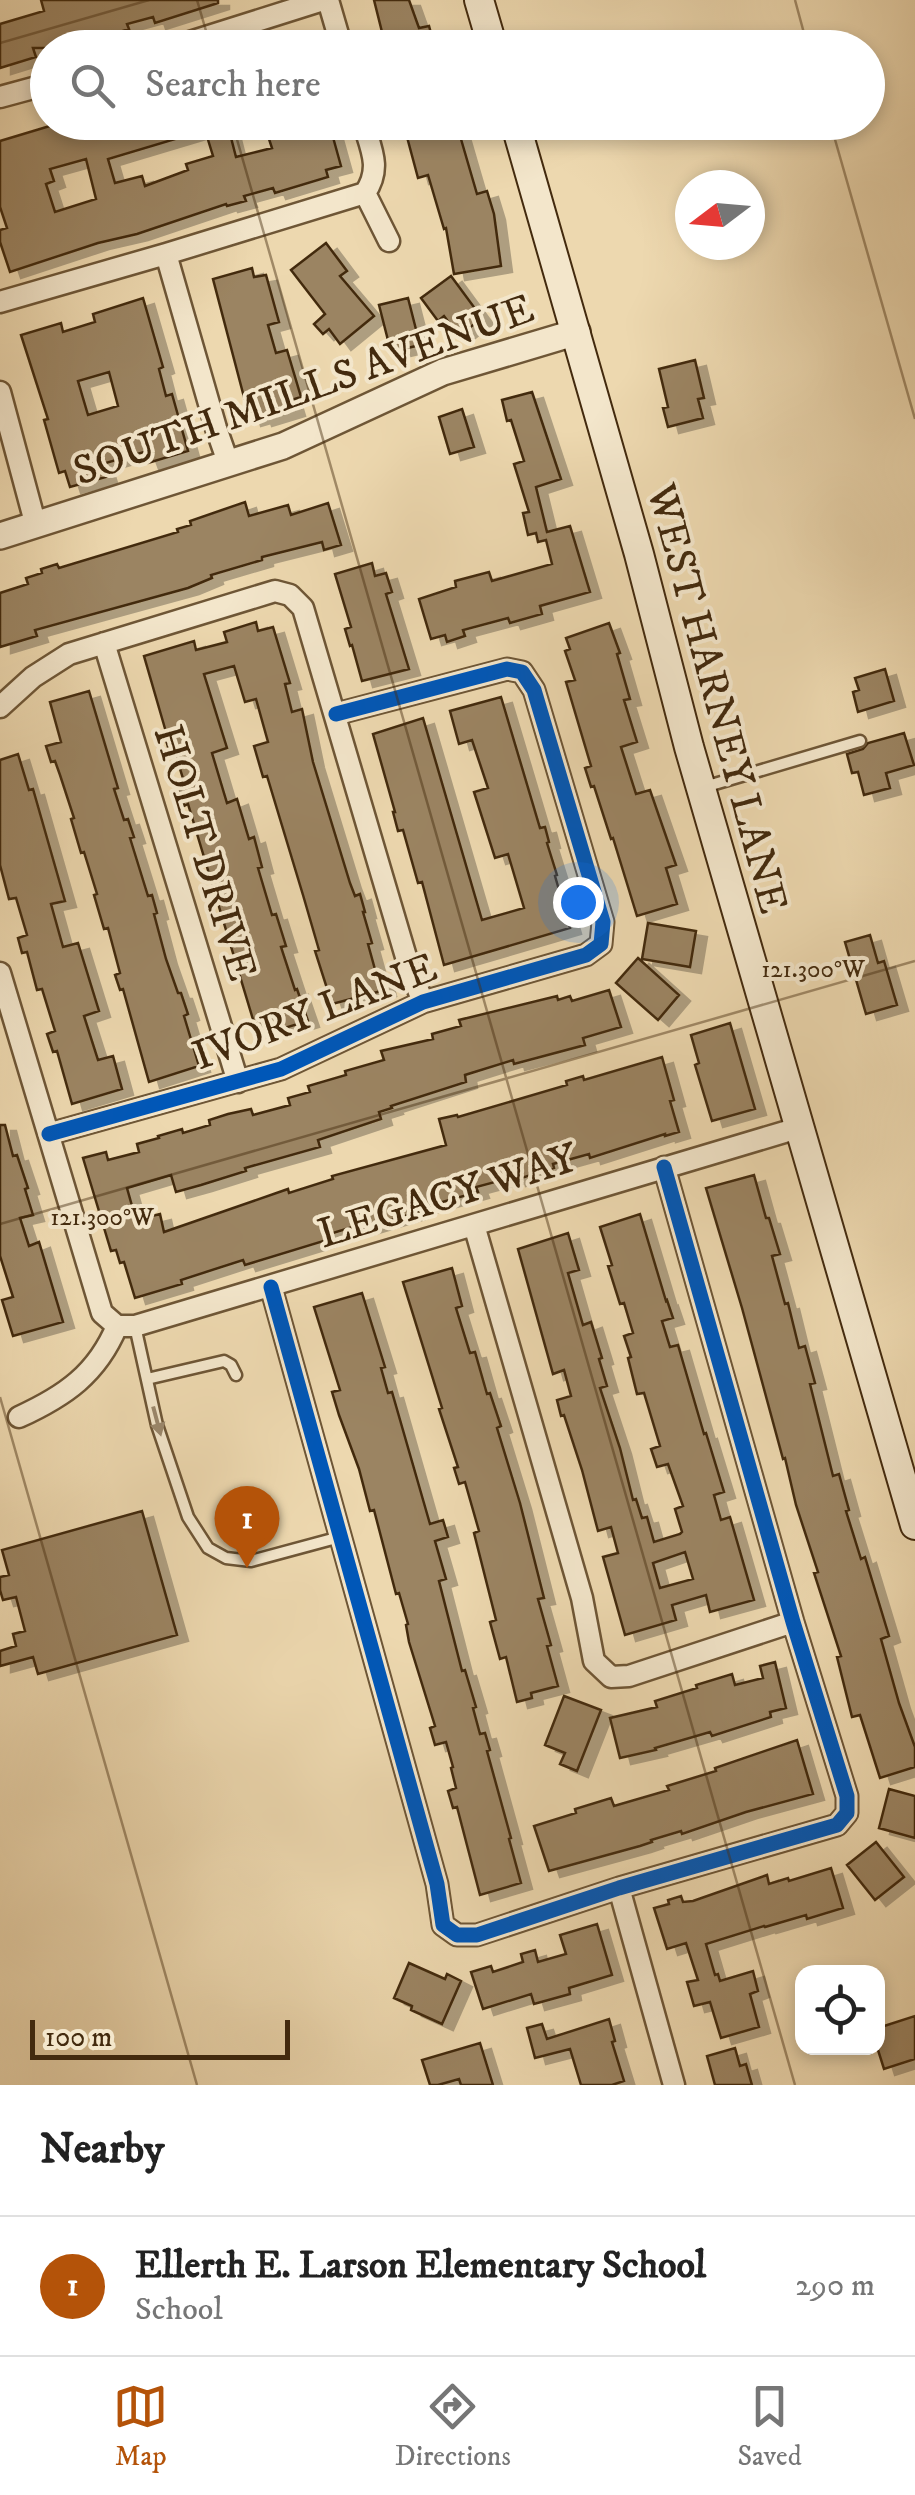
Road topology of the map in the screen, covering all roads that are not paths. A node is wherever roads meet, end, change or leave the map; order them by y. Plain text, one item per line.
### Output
1 (326, 0) edge
2 (479, 0) edge
3 (230, 30) edge
4 (336, 30) edge
5 (488, 30) edge
6 (30, 89) edge
7 (0, 97) edge
8 (368, 140) edge
9 (520, 140) edge
10 (365, 193) junction
11 (390, 241) dead end
12 (166, 254) junction
13 (0, 302) edge
14 (577, 332) junction
15 (0, 392) edge
16 (229, 465) junction
17 (36, 526) junction
18 (0, 536) edge
19 (104, 644) junction
20 (0, 707) edge
21 (336, 714) junction
22 (860, 741) dead end
23 (700, 788) junction
24 (0, 974) edge
25 (423, 1002) junction
26 (238, 1082) junction
27 (798, 1128) junction
28 (48, 1134) junction
29 (664, 1167) junction
30 (474, 1225) junction
31 (271, 1286) junction
32 (126, 1326) junction
33 (236, 1376) dead end
34 (147, 1379) junction
35 (19, 1418) dead end
36 (915, 1525) edge
37 (341, 1537) junction
38 (793, 1622) junction
39 (618, 1888) junction
40 (674, 2085) edge

1 - 3 street
1 - 4 street
2 - 5 main road
6 - 7 street
8 - 10 street
9 - 14 main road, WEST HARNEY LANE
10 - 11 street
10 - 12 street
12 - 13 street
12 - 16 street
14 - 16 street, SOUTH MILLS AVENUE
14 - 23 main road, WEST HARNEY LANE
15 - 17 street
16 - 17 street, SOUTH MILLS AVENUE
17 - 18 street, SOUTH MILLS AVENUE
19 - 20 street
19 - 21 street
19 - 26 street, HOLT DRIVE
21 - 25 street
21 - 25 street, IVORY LANE
22 - 23 lane
23 - 27 main road, WEST HARNEY LANE
24 - 28 street
25 - 26 street, IVORY LANE
26 - 28 street, IVORY LANE
27 - 29 street, LEGACY WAY
27 - 36 main road, WEST HARNEY LANE
28 - 32 street
29 - 30 street, LEGACY WAY
29 - 38 street
30 - 31 street, LEGACY WAY
30 - 38 street
31 - 32 street, LEGACY WAY
31 - 37 street
32 - 34 lane
32 - 35 street
33 - 34 lane
34 -> 37 lane
37 - 39 street
38 - 39 street
39 - 40 street

